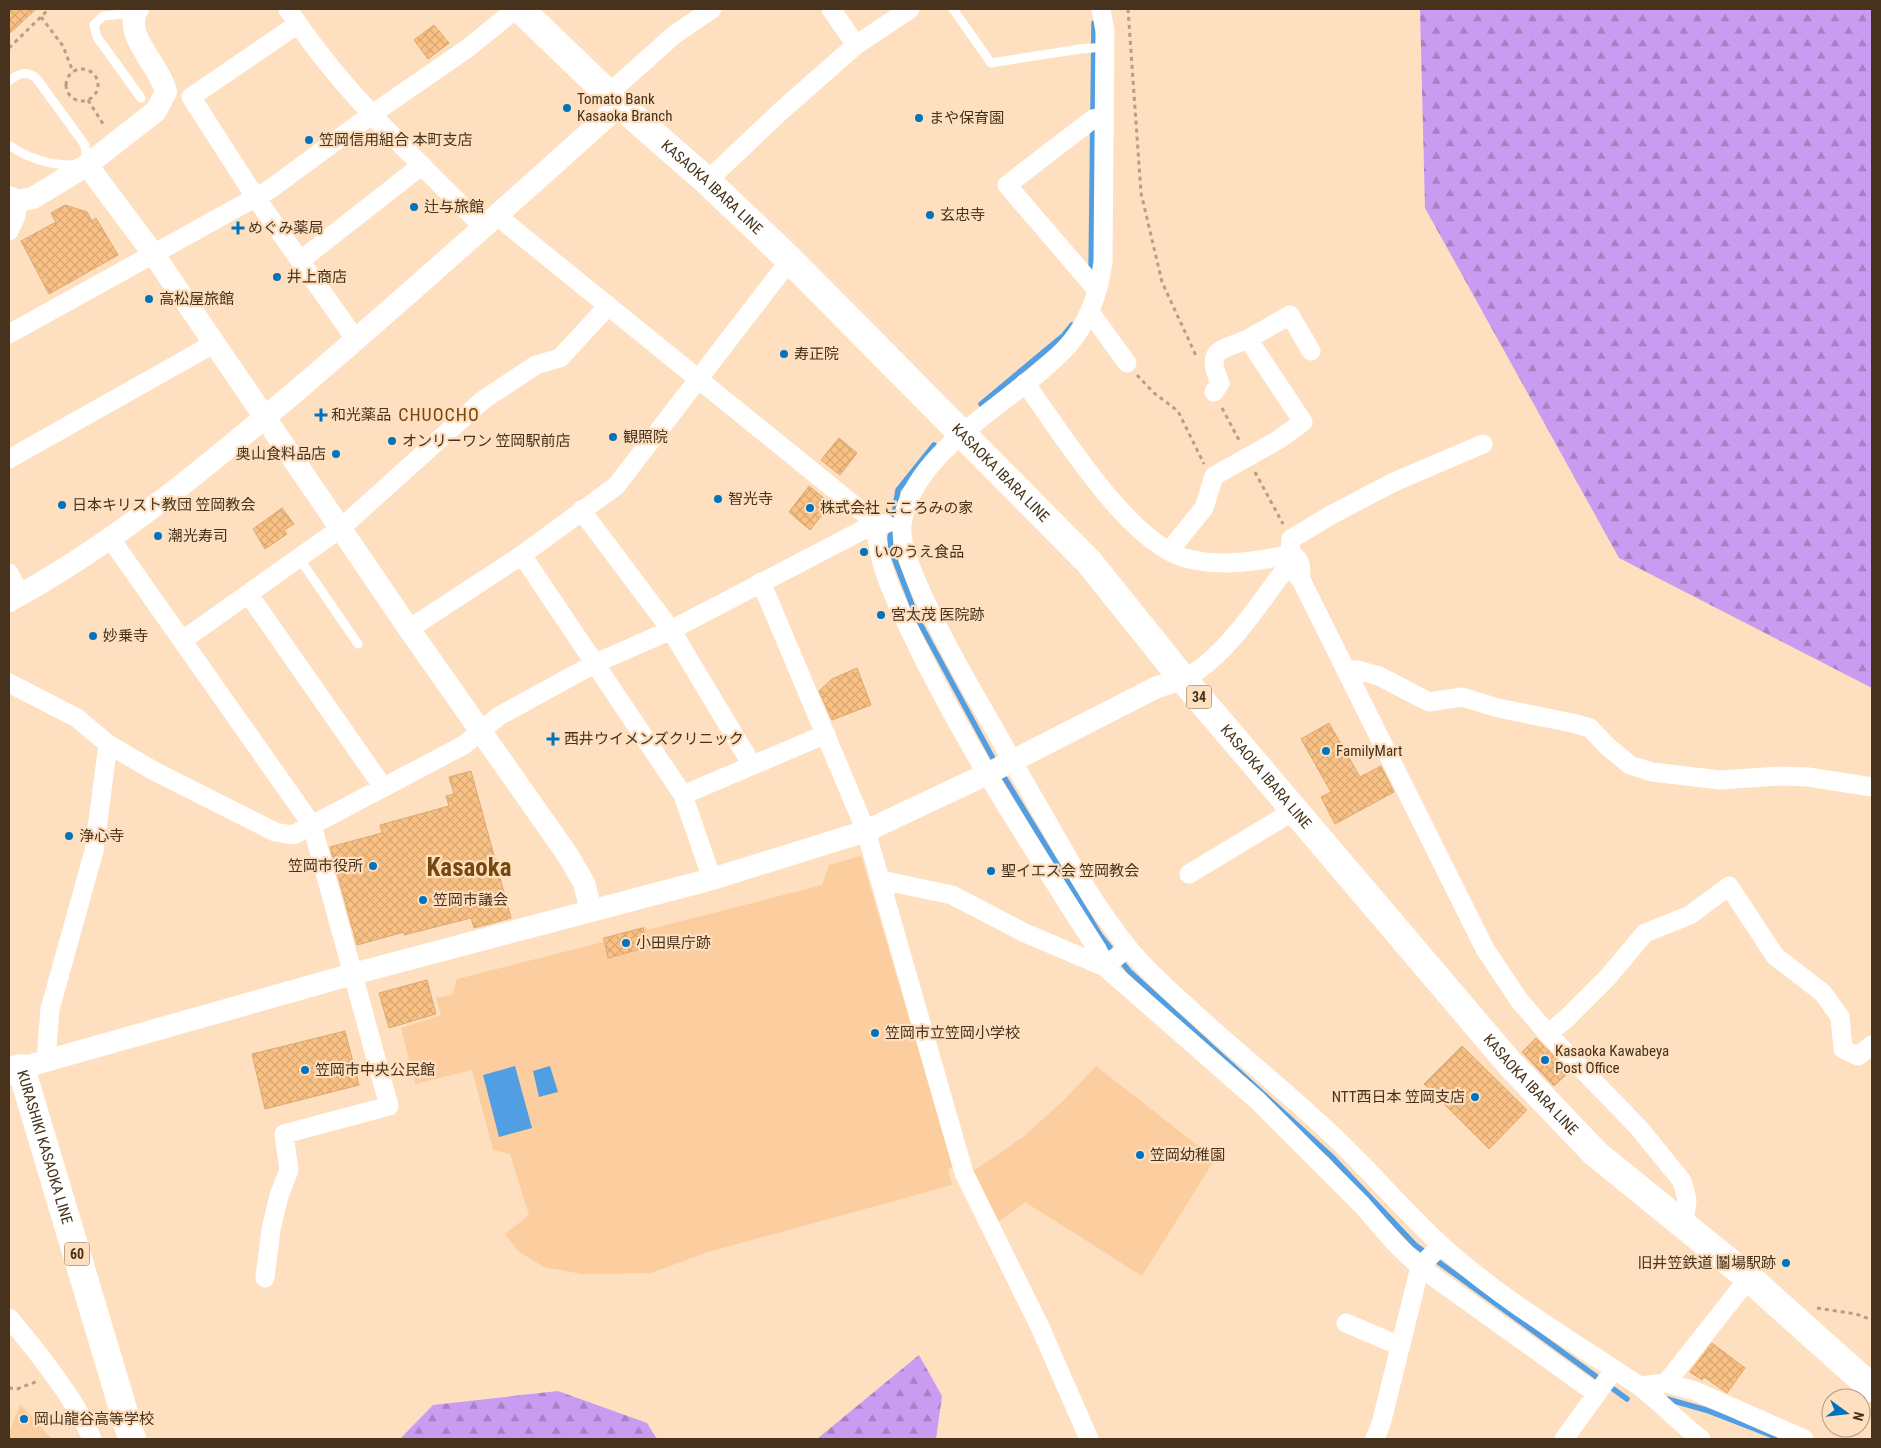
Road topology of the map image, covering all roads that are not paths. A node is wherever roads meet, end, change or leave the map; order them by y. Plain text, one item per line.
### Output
1 (516, 9) edge
2 (520, 9) edge
3 (712, 9) edge
4 (831, 9) edge
5 (910, 9) edge
6 (954, 9) edge
7 (1101, 9) edge
8 (137, 11) edge
9 (293, 16) edge
10 (856, 45) junction
11 (1100, 48) junction
12 (9, 81) edge
13 (166, 92) junction
14 (191, 97) junction
15 (141, 98) dead end
16 (614, 99) junction
17 (371, 115) junction
18 (1099, 118) junction
19 (9, 145) edge
20 (87, 165) junction
21 (422, 165) junction
22 (708, 181) junction
23 (256, 198) junction
24 (14, 199) edge
25 (489, 221) junction
26 (9, 231) edge
27 (152, 252) junction
28 (301, 260) junction
29 (790, 260) junction
30 (1090, 282) junction
31 (608, 306) junction
32 (1090, 312) junction
33 (9, 334) edge
34 (1248, 339) junction
35 (356, 340) junction
36 (215, 343) junction
37 (1311, 351) dead end
38 (1127, 363) road end
39 (698, 378) junction
40 (1025, 383) junction
41 (1214, 392) road end
42 (266, 417) junction
43 (961, 434) junction
44 (1483, 444) dead end
45 (9, 459) edge
46 (581, 510) junction
47 (890, 525) junction
48 (341, 528) junction
49 (110, 538) junction
50 (1169, 551) junction
51 (522, 555) junction
52 (299, 558) junction
53 (1290, 559) junction
54 (9, 574) edge
55 (761, 582) junction
56 (249, 595) junction
57 (14, 598) edge
58 (915, 607) junction
59 (409, 629) junction
60 (671, 630) junction
61 (183, 640) junction
62 (358, 644) dead end
63 (596, 663) junction
64 (1346, 670) junction
65 (947, 674) junction
66 (1183, 679) junction
67 (9, 683) edge
68 (482, 730) junction
69 (826, 734) junction
70 (108, 744) junction
71 (752, 765) junction
72 (1000, 767) junction
73 (383, 787) junction
74 (1872, 787) edge
75 (683, 796) junction
76 (1295, 810) junction
77 (312, 825) junction
78 (866, 831) junction
79 (1058, 864) junction
80 (1189, 874) dead end
81 (712, 879) junction
82 (881, 880) junction
83 (591, 911) junction
84 (1117, 957) junction
85 (353, 974) junction
86 (1193, 1030) junction
87 (1548, 1034) junction
88 (1872, 1045) edge
89 (25, 1066) edge
90 (1265, 1092) junction
91 (1684, 1226) junction
92 (1431, 1256) junction
93 (265, 1278) dead end
94 (1750, 1278) junction
95 (9, 1318) edge
96 (1346, 1323) dead end
97 (1400, 1346) junction
98 (1605, 1382) junction
99 (1666, 1383) junction
100 (1639, 1386) junction
101 (1872, 1388) edge
102 (92, 1439) edge
103 (132, 1439) edge
104 (1090, 1439) edge
105 (1374, 1439) edge
106 (1564, 1439) edge
107 (1701, 1439) edge
108 (1804, 1439) edge

1 - 17 street
2 - 16 main road, KASAOKA IBARA LINE / 34
3 - 16 street
4 - 10 street
5 - 10 street
6 - 11 lane
7 - 11 street
8 - 13 street
8 - 15 lane
9 - 14 street
9 - 17 street
10 - 22 street
11 - 18 street
12 - 20 lane
13 - 14 street
13 - 20 street
14 - 23 street
16 - 22 main road, KASAOKA IBARA LINE / 34
16 - 25 street
17 - 21 street
17 - 23 street
18 - 30 street
18 - 30 street
19 - 20 lane
20 - 24 street
20 - 27 street
21 - 25 street
21 - 28 street
22 - 29 main road, KASAOKA IBARA LINE / 34
23 - 27 street
23 - 28 street
24 - 26 street
25 - 31 street
25 - 35 street
27 - 33 street
27 - 36 street
28 - 35 street
29 - 39 street
29 - 43 main road, KASAOKA IBARA LINE / 34
30 - 32 street
31 - 39 street
31 - 48 street
32 - 38 street
32 - 40 street
34 - 37 street
34 - 41 street
34 - 50 street
35 - 42 street
36 - 42 street
36 - 45 street
39 - 46 street
39 - 47 street
40 - 43 street
40 - 50 street
42 - 48 street
42 - 49 street
43 - 47 street
43 - 66 main road, KASAOKA IBARA LINE / 34
44 - 53 street
46 - 51 street
46 - 60 street
47 - 55 street
47 - 58 street
47 - 58 street
48 - 52 street
48 - 59 street
49 - 57 street
49 - 61 street
50 - 53 street
51 - 59 street
51 - 63 street
52 - 56 street
52 - 62 lane
53 - 64 street
53 - 66 street
54 - 57 street
55 - 60 street
55 - 69 street
56 - 61 street
56 - 73 street
58 - 65 street
58 - 65 street
59 - 68 street
60 - 63 street
60 - 71 street
61 - 77 street
63 - 68 street
63 - 75 street
64 - 74 street
64 - 87 street
65 - 72 street
65 - 72 street
66 - 72 street
66 - 76 main road, KASAOKA IBARA LINE / 34
67 - 70 street
68 - 73 street
68 - 83 street
69 - 71 street
69 - 78 street
70 - 77 street
70 - 89 street
71 - 75 street
72 - 78 street
72 - 79 street
72 - 79 street
73 - 77 street
75 - 81 street
76 - 80 street
76 - 91 main road, KASAOKA IBARA LINE / 34
77 - 85 street
78 - 81 street
78 - 82 street
79 - 84 street
79 - 84 street
81 - 83 street
82 - 84 street
82 - 104 street
83 - 85 street
84 - 86 street
84 - 86 street
85 - 89 street
85 - 93 street
86 - 90 street
86 - 90 street
87 - 88 street
87 - 91 street
89 - 103 main road, KURASHIKI KASAOKA LINE / 60
90 - 92 street
90 - 92 street
91 - 94 main road, KASAOKA IBARA LINE / 34
92 - 97 street
92 - 98 street
92 - 98 street
94 - 99 street
94 - 101 main road, KASAOKA IBARA LINE / 34
95 - 102 street
96 - 97 street
97 - 105 street
98 - 100 street
98 - 106 street
99 - 100 street
99 - 108 street
100 - 107 street

